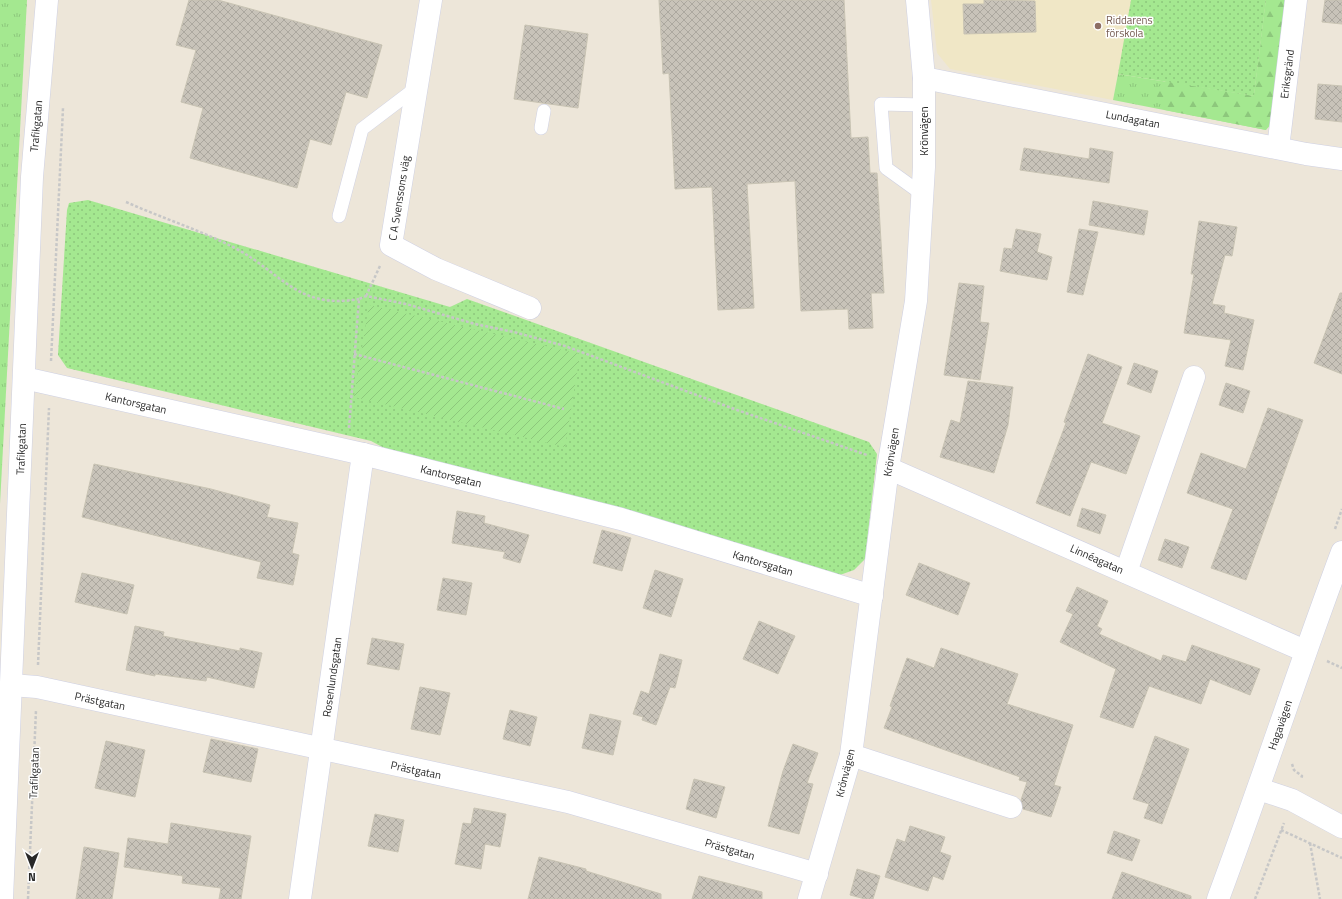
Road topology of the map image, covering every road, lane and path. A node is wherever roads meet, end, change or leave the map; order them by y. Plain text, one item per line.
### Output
1 (47, 0) edge
2 (431, 0) edge
3 (916, 0) edge
4 (1296, 0) edge
5 (924, 78) junction
6 (416, 88) junction
7 (64, 102) dead end
8 (924, 105) junction
9 (544, 111) dead end
10 (541, 128) dead end
11 (1278, 148) junction
12 (1342, 159) edge
13 (922, 194) junction
14 (126, 202) dead end
15 (339, 216) dead end
16 (391, 245) junction
17 (366, 296) junction
18 (359, 299) junction
19 (530, 308) dead end
20 (354, 354) junction
21 (1194, 377) dead end
22 (24, 378) junction
23 (50, 383) junction
24 (564, 409) dead end
25 (355, 452) junction
26 (888, 468) junction
27 (1342, 552) edge
28 (1126, 572) junction
29 (872, 596) junction
30 (1305, 651) junction
31 (11, 685) junction
32 (37, 687) junction
33 (321, 750) junction
34 (851, 756) junction
35 (1259, 789) junction
36 (1292, 800) junction
37 (1011, 807) dead end
38 (1342, 827) edge
39 (1282, 830) junction
40 (1310, 843) junction
41 (1342, 858) edge
42 (817, 874) junction
43 (2, 899) edge
44 (28, 899) edge
45 (300, 899) edge
46 (809, 899) edge
47 (1218, 899) edge
48 (1255, 899) edge
49 (1320, 899) edge

1 - 22 street, Trafikgatan
2 - 6 street, C A Svenssons väg
3 - 5 street, Krönvägen
4 - 11 street, Eriksgränd
5 - 8 street, Krönvägen
5 - 11 street, Lundagatan
6 - 15 lane
6 - 16 street, C A Svenssons väg
7 - 23 path, Trafikgatan
8 - 13 street, Krönvägen
8 - 13 lane
9 - 10 lane
11 - 12 street, Lundagatan
13 - 26 street, Krönvägen
14 - 18 path
16 - 17 path
16 - 19 street, C A Svenssons väg
17 - 18 path
17 - 26 path
18 - 20 path
20 - 24 path
20 - 25 path
21 - 28 street
22 - 23 street, Kantorsgatan
22 - 31 street, Trafikgatan
23 - 25 street, Kantorsgatan
23 - 32 path, Trafikgatan
25 - 29 street, Kantorsgatan
25 - 33 street, Rosenlundsgatan
26 - 28 street, Linnéagatan
26 - 29 street, Krönvägen
27 - 30 street, Hagavägen
28 - 30 street, Linnéagatan
29 - 34 street, Krönvägen
30 - 35 street, Hagavägen
31 - 32 street, Prästgatan
31 - 43 street, Trafikgatan
32 - 33 street, Prästgatan
32 - 44 path, Trafikgatan
33 - 42 street, Prästgatan
33 - 45 street, Rosenlundsgatan
34 - 37 street
34 - 42 street, Krönvägen
35 - 36 street
35 - 47 street, Hagavägen
36 - 38 street
36 - 39 path
39 - 40 path
39 - 48 path
40 - 41 path
40 - 49 path
42 - 46 street, Krönvägen

